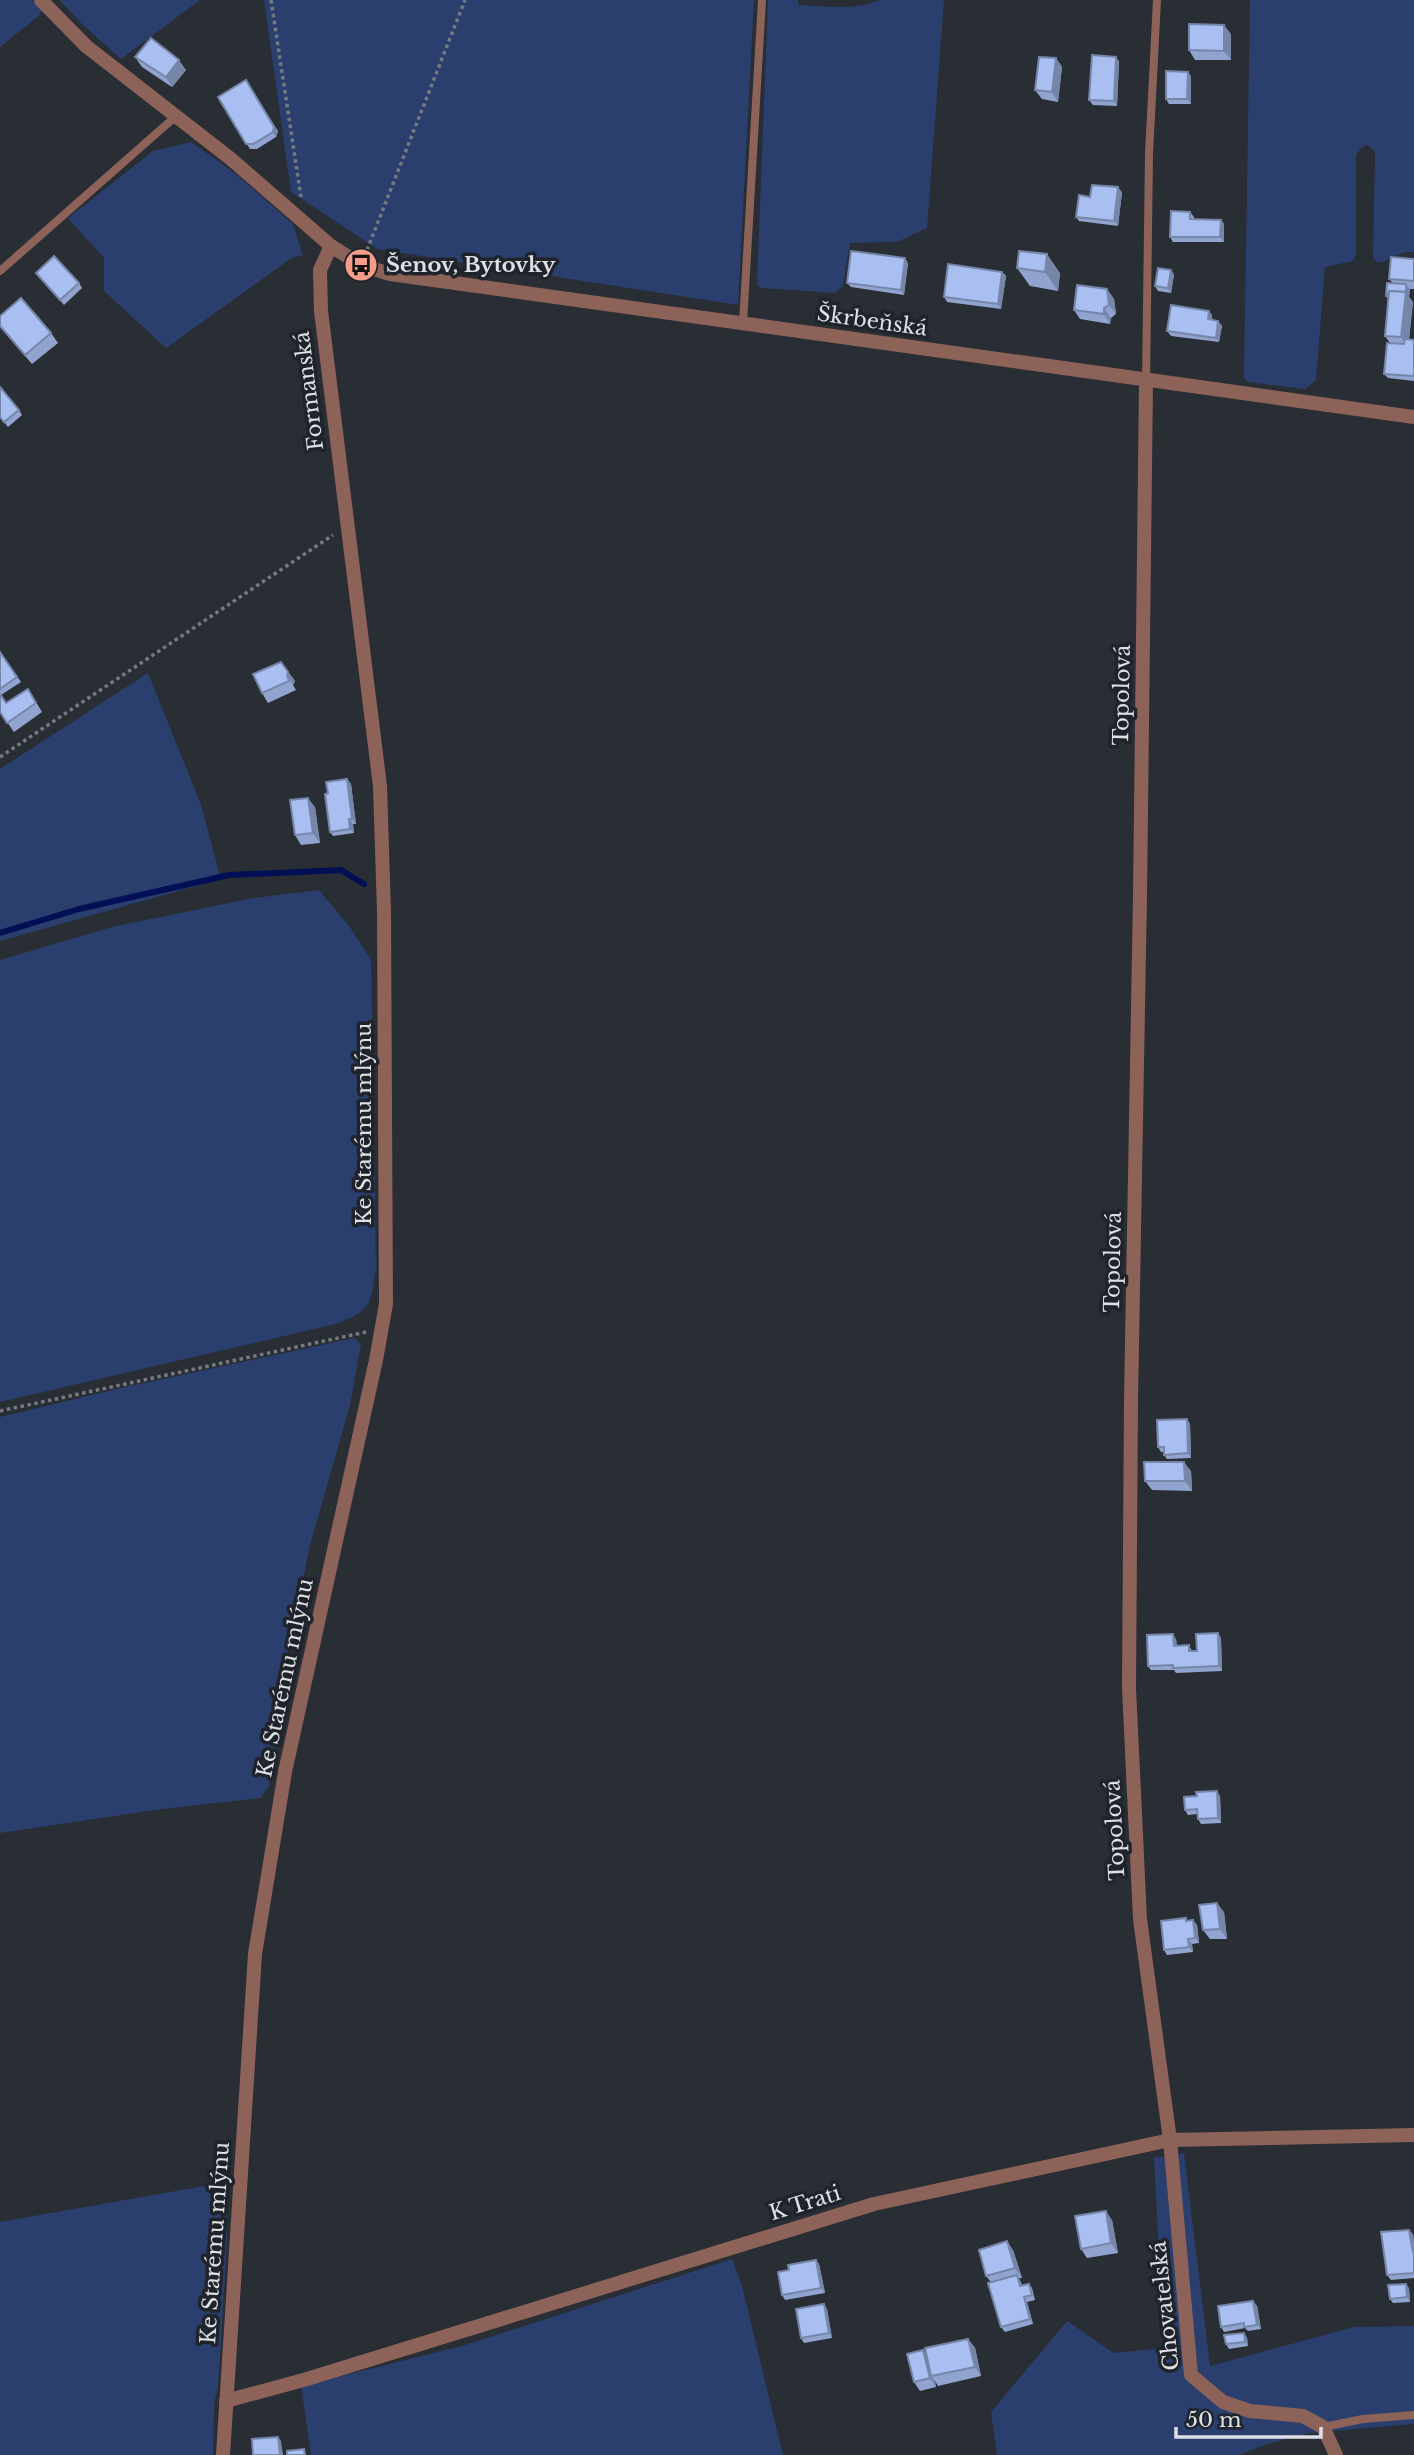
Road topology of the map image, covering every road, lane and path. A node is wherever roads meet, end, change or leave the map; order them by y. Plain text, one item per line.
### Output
1 (41, 0) edge
2 (271, 0) edge
3 (465, 0) edge
4 (762, 0) edge
5 (1157, 0) edge
6 (175, 117) junction
7 (306, 226) junction
8 (331, 246) junction
9 (361, 265) junction
10 (0, 271) edge
11 (743, 323) junction
12 (1146, 382) junction
13 (1414, 417) edge
14 (347, 526) junction
15 (0, 757) edge
16 (384, 912) joint
17 (382, 1329) junction
18 (0, 1411) edge
19 (1414, 2135) edge
20 (1170, 2140) junction
21 (226, 2401) junction
22 (1414, 2415) edge
23 (1323, 2427) junction
24 (223, 2455) edge
25 (1336, 2455) edge

1 - 6 street
2 - 7 path
3 - 9 path
4 - 11 lane
5 - 12 lane
6 - 7 street
6 - 10 lane
7 - 8 street
8 - 9 street, Škrbeňská
8 - 14 street, Formanská
9 - 11 street, Škrbeňská
11 - 12 street, Škrbeňská
12 - 13 street, Škrbeňská
12 - 20 street, Topolová
14 - 15 path
14 - 16 street, Formanská
16 - 17 street, Ke Starému mlýnu
17 - 18 path
17 - 21 street, Ke Starému mlýnu
19 - 20 street, K Trati
20 - 21 street, K Trati
20 - 23 street, Chovatelská
21 - 24 street, Ke Starému mlýnu
22 - 23 lane
23 - 25 street

